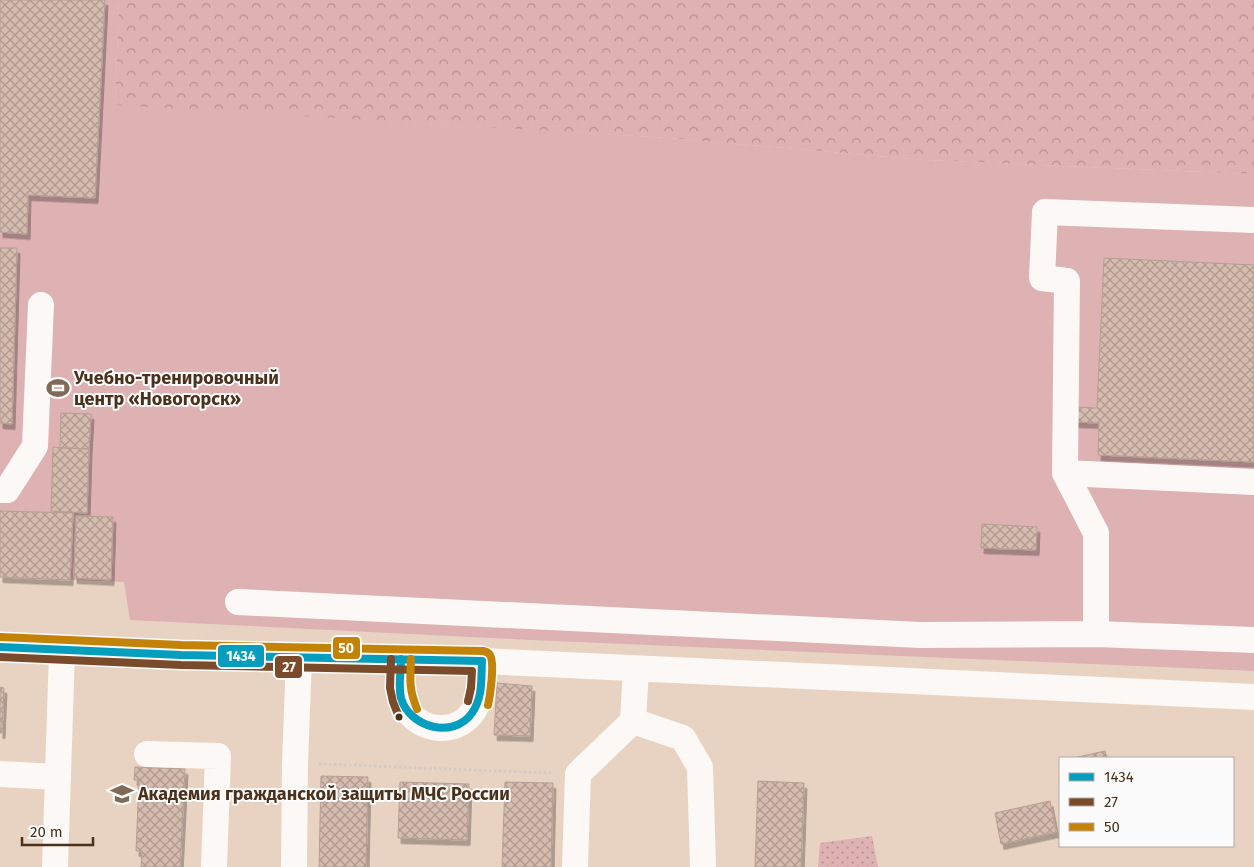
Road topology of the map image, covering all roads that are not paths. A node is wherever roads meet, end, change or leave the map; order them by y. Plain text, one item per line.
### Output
1 (1254, 220) edge
2 (41, 305) dead end
3 (1065, 473) junction
4 (1254, 482) edge
5 (0, 490) edge
6 (238, 602) dead end
7 (1096, 634) junction
8 (1254, 640) edge
9 (0, 647) edge
10 (62, 651) junction
11 (299, 658) junction
12 (401, 659) junction
13 (482, 661) junction
14 (636, 669) junction
15 (1254, 697) edge
16 (633, 721) junction
17 (147, 754) dead end
18 (0, 774) edge
19 (58, 777) junction
20 (55, 867) edge
21 (214, 867) edge
22 (294, 867) edge
23 (575, 867) edge
24 (703, 867) edge

1 - 3 street
2 - 5 street
3 - 4 street
3 - 7 street
6 - 7 street
7 - 8 street
9 - 10 street
10 - 11 street
10 - 19 street
11 - 12 street
11 - 22 street
12 - 13 street
12 - 13 street
13 - 14 street
14 - 15 street
14 - 16 street
16 - 23 street
16 - 24 street
17 - 21 street
18 - 19 street
19 - 20 street

